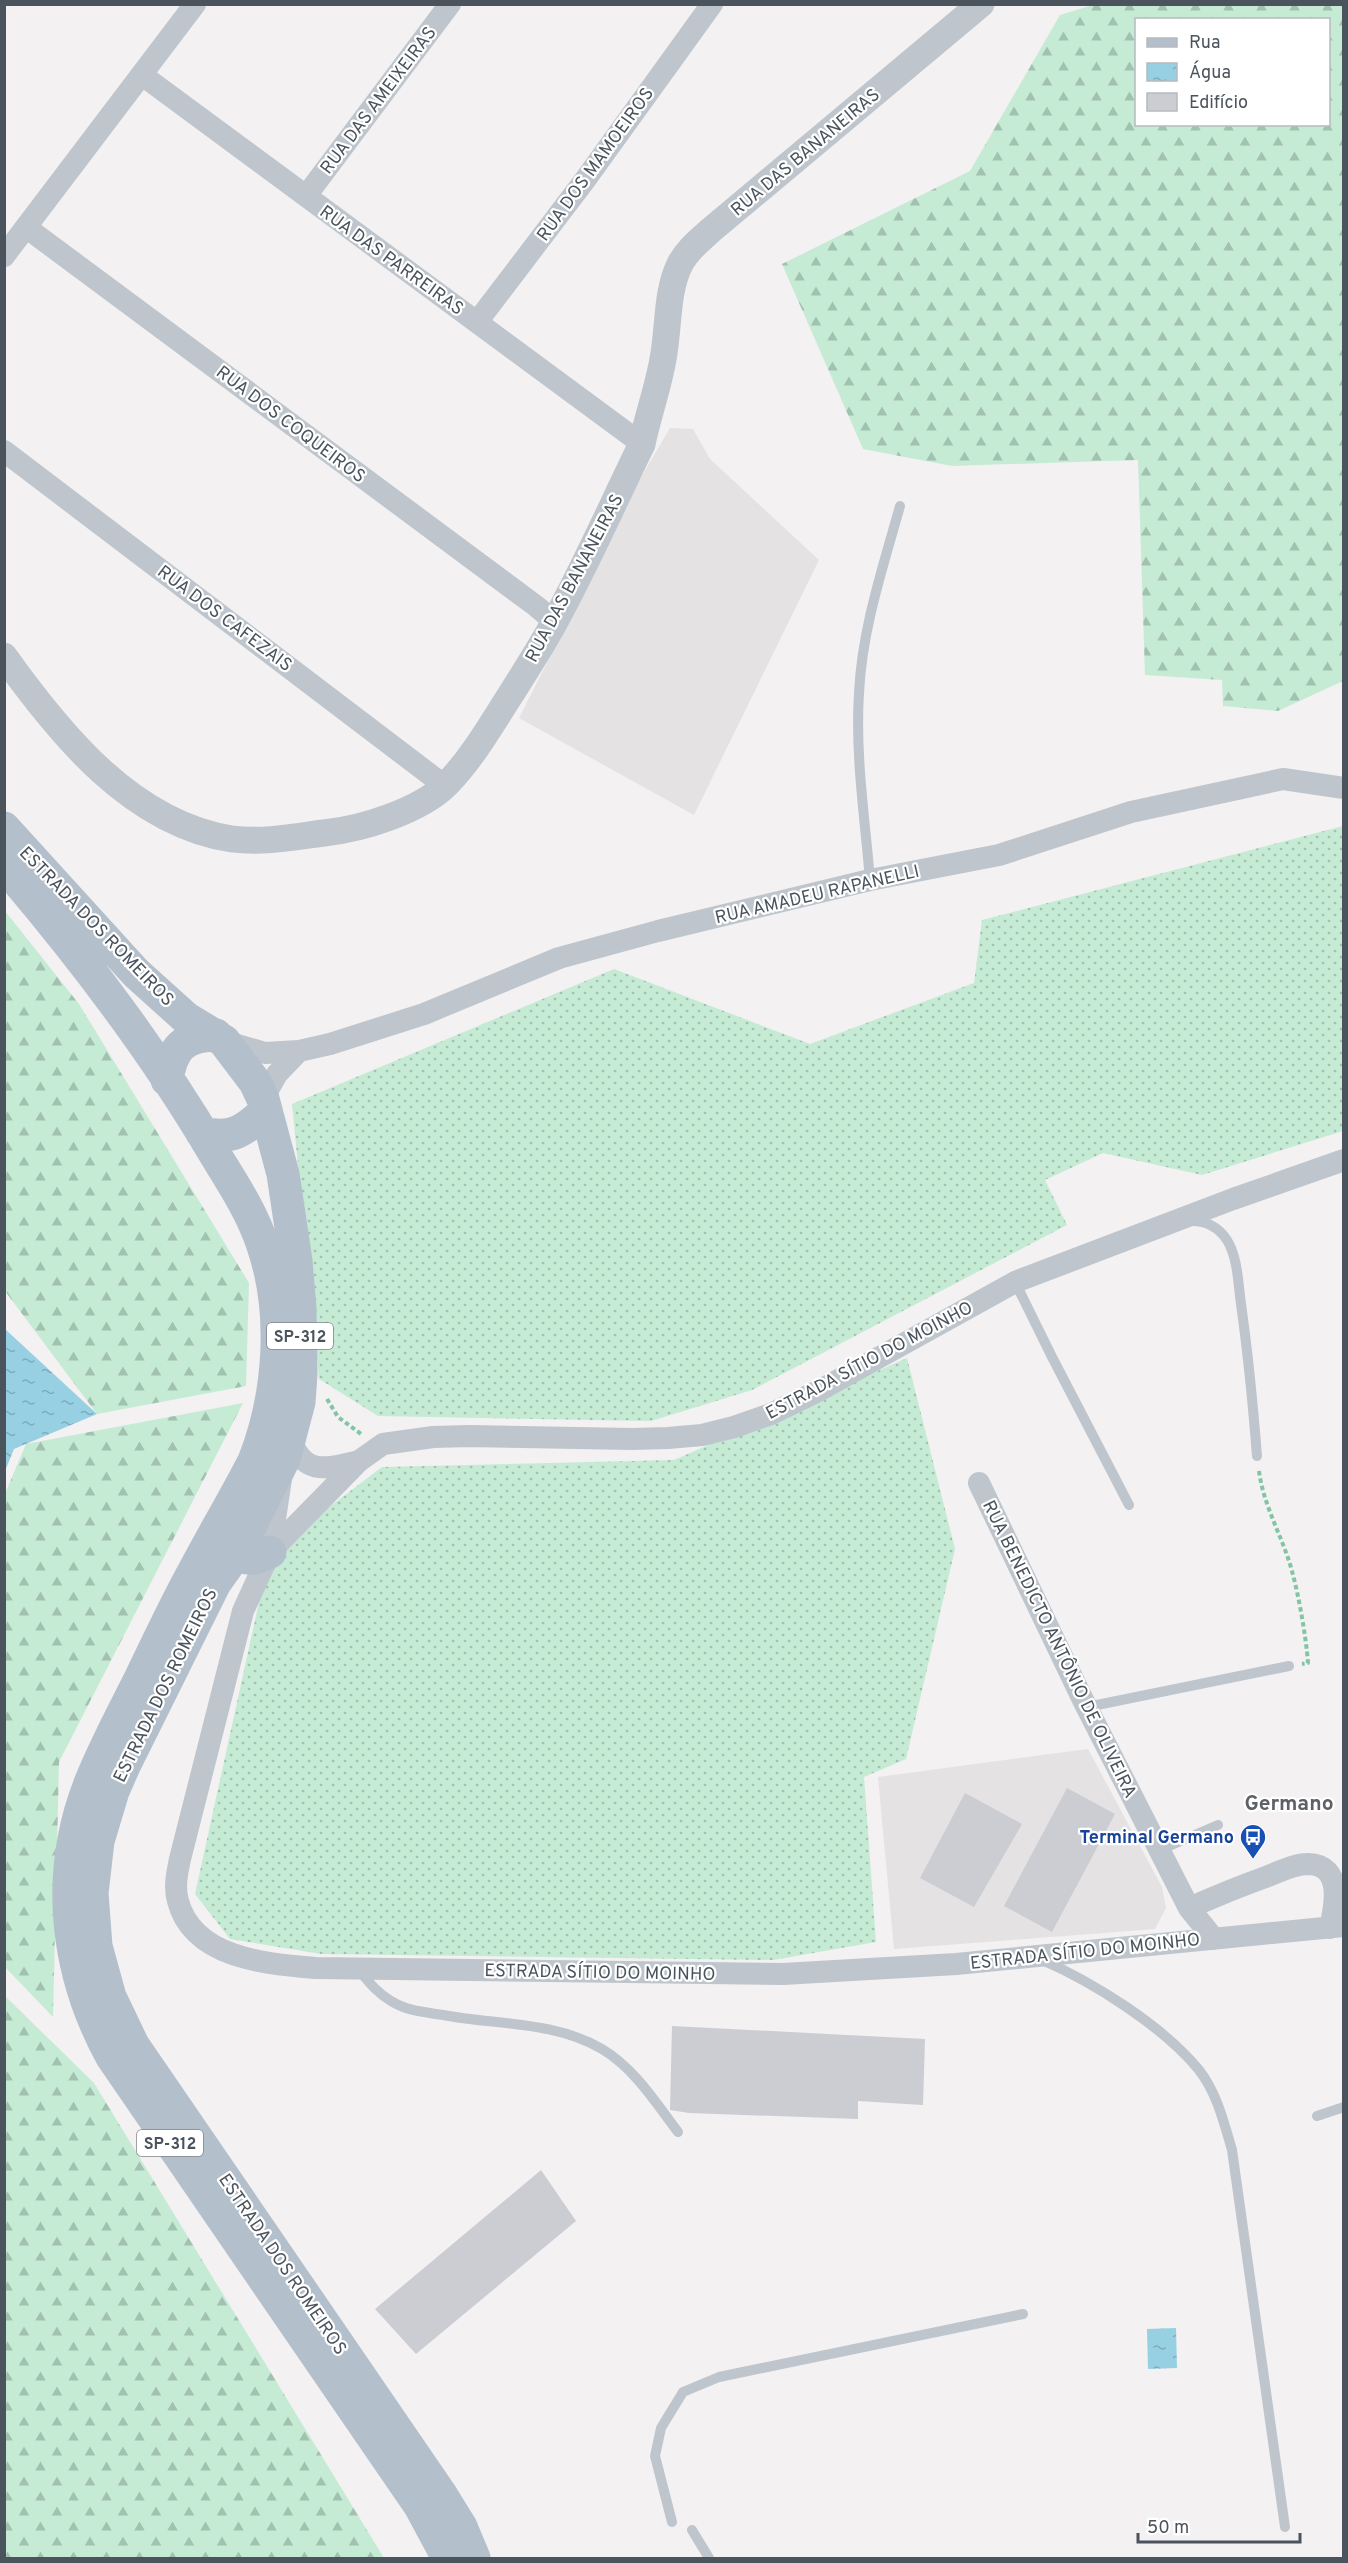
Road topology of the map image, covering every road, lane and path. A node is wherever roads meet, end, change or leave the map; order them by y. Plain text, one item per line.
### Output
1 (195, 4) edge
2 (450, 4) edge
3 (712, 4) edge
4 (981, 4) edge
5 (142, 75) junction
6 (306, 196) junction
7 (27, 228) junction
8 (4, 256) edge
9 (477, 322) junction
10 (642, 444) junction
11 (4, 451) edge
12 (900, 506) dead end
13 (555, 622) junction
14 (4, 656) edge
15 (445, 786) junction
16 (1344, 788) edge
17 (4, 828) edge
18 (4, 865) edge
19 (870, 880) junction
20 (220, 1038) junction
21 (299, 1052) junction
22 (167, 1080) junction
23 (265, 1105) junction
24 (202, 1132) junction
25 (1344, 1160) edge
26 (1174, 1221) junction
27 (1016, 1282) junction
28 (325, 1395) dead end
29 (383, 1444) junction
30 (287, 1448) junction
31 (1257, 1456) joint
32 (358, 1461) junction
33 (247, 1475) junction
34 (979, 1483) dead end
35 (1129, 1505) dead end
36 (237, 1552) junction
37 (270, 1552) junction
38 (243, 1611) junction
39 (1289, 1666) joint
40 (1087, 1707) junction
41 (1218, 1825) dead end
42 (1160, 1850) junction
43 (1190, 1908) junction
44 (1337, 1927) edge
45 (1214, 1939) junction
46 (1034, 1956) junction
47 (358, 1969) junction
48 (1344, 2108) edge
49 (1317, 2116) dead end
50 (678, 2132) dead end
51 (1023, 2314) dead end
52 (672, 2522) dead end
53 (1286, 2527) dead end
54 (692, 2530) dead end
55 (448, 2559) edge
56 (474, 2559) edge
57 (709, 2559) edge

1 - 5 street
2 - 6 street, RUA DAS AMEIXEIRAS
3 - 9 street, RUA DOS MAMOEIROS
4 - 10 street, RUA DAS BANANEIRAS
5 - 6 street, RUA DAS PARREIRAS
5 - 7 street
6 - 9 street, RUA DAS PARREIRAS
7 - 8 street
7 - 13 street, RUA DOS COQUEIROS
9 - 10 street, RUA DAS PARREIRAS
10 - 13 street, RUA DAS BANANEIRAS
11 - 15 street, RUA DOS CAFEZAIS
12 - 19 lane
13 - 15 street, RUA DAS BANANEIRAS
14 - 15 street, RUA DAS BANANEIRAS
16 - 19 street, RUA AMADEU RAPANELLI
17 - 20 main road, ESTRADA DOS ROMEIROS / SP-312
18 - 22 main road, ESTRADA DOS ROMEIROS / SP-312
19 - 21 street, RUA AMADEU RAPANELLI
20 - 21 street, RUA AMADEU RAPANELLI
20 - 22 main road
20 - 23 main road, ESTRADA DOS ROMEIROS / SP-312
21 - 23 street
22 - 24 main road, ESTRADA DOS ROMEIROS / SP-312
23 - 24 main road
23 - 30 main road, ESTRADA DOS ROMEIROS / SP-312
24 - 33 main road, ESTRADA DOS ROMEIROS / SP-312
25 - 26 street, ESTRADA SÍTIO DO MOINHO
26 - 27 street, ESTRADA SÍTIO DO MOINHO
26 - 31 lane
27 - 29 street, ESTRADA SÍTIO DO MOINHO
27 - 35 lane
28 - 29 path
29 - 32 street, ESTRADA SÍTIO DO MOINHO
30 - 32 street
30 - 36 main road, ESTRADA DOS ROMEIROS / SP-312
30 - 37 street
31 - 39 path
32 - 37 street, ESTRADA SÍTIO DO MOINHO
33 - 36 main road
33 - 55 main road, ESTRADA DOS ROMEIROS / SP-312
34 - 40 street, RUA BENEDICTO ANTÔNIO DE OLIVEIRA
36 - 37 main road
36 - 38 street
36 - 56 main road, ESTRADA DOS ROMEIROS / SP-312
37 - 38 street
38 - 47 street, ESTRADA SÍTIO DO MOINHO
39 - 40 lane
40 - 42 street, RUA BENEDICTO ANTÔNIO DE OLIVEIRA
41 - 42 lane
42 - 43 street, RUA BENEDICTO ANTÔNIO DE OLIVEIRA
43 - 44 street
43 - 45 street, RUA BENEDICTO ANTÔNIO DE OLIVEIRA
44 - 45 street, ESTRADA SÍTIO DO MOINHO
45 - 46 street, ESTRADA SÍTIO DO MOINHO
46 - 47 street, ESTRADA SÍTIO DO MOINHO
46 - 53 lane
47 - 50 lane
48 - 49 lane
51 - 52 lane
54 - 57 lane

